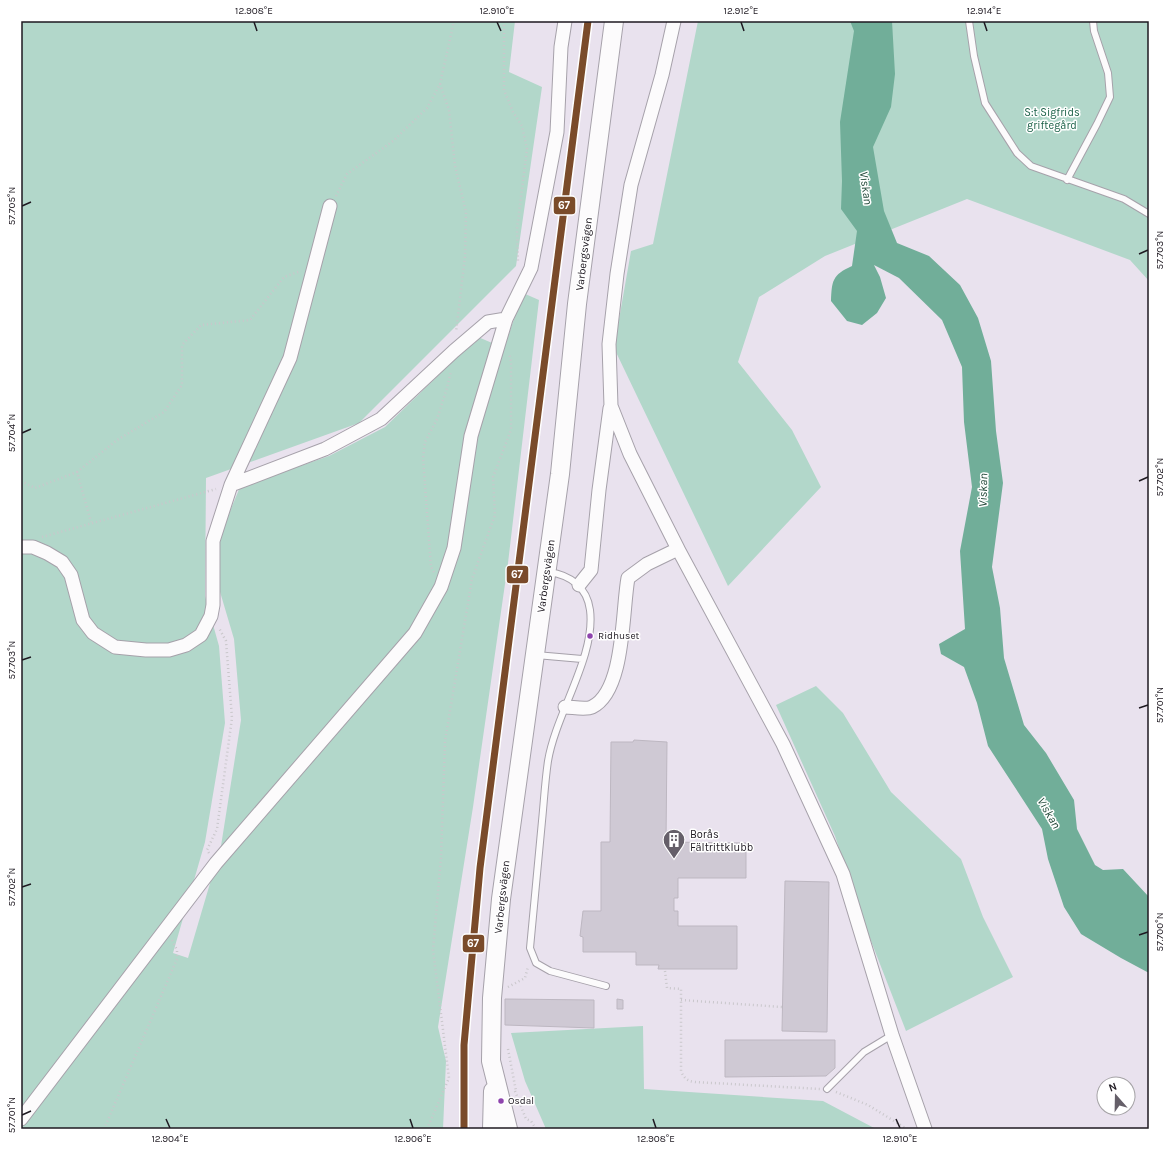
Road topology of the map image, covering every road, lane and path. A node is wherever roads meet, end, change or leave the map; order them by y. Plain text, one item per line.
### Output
1 (454, 21) edge
2 (504, 21) edge
3 (565, 21) edge
4 (614, 21) edge
5 (674, 21) edge
6 (969, 21) edge
7 (1093, 21) edge
8 (440, 84) junction
9 (1067, 180) junction
10 (330, 206) joint
11 (1149, 214) edge
12 (315, 266) junction
13 (518, 268) dead end
14 (506, 319) junction
15 (502, 333) junction
16 (454, 351) junction
17 (610, 406) junction
18 (77, 472) junction
19 (21, 481) edge
20 (231, 485) junction
21 (91, 522) junction
22 (37, 538) dead end
23 (21, 547) edge
24 (678, 550) junction
25 (547, 572) junction
26 (579, 585) junction
27 (441, 587) junction
28 (211, 616) junction
29 (535, 655) junction
30 (582, 659) junction
31 (565, 707) junction
32 (216, 862) junction
33 (163, 931) junction
34 (532, 953) junction
35 (664, 971) dead end
36 (606, 986) dead end
37 (492, 998) junction
38 (681, 1000) junction
39 (782, 1007) dead end
40 (892, 1035) junction
41 (495, 1083) junction
42 (828, 1089) junction
43 (513, 1093) dead end
44 (21, 1119) edge
45 (104, 1129) edge
46 (427, 1129) edge
47 (492, 1129) edge
48 (508, 1129) edge
49 (536, 1129) edge
50 (907, 1129) edge
51 (925, 1129) edge

1 - 8 path
2 - 13 path
3 - 14 street
4 - 25 main road, Varbergsvägen
5 - 17 street
6 - 9 lane
7 - 9 lane
8 - 10 path
8 - 16 path
9 - 11 lane
10 - 12 street
12 - 18 path
12 - 20 street
14 - 15 street
14 - 16 street
15 - 27 street
15 - 46 path
16 - 20 street
16 - 27 path
17 - 24 street
17 - 26 street
18 - 19 path
18 - 21 path
20 - 21 path
20 - 28 street
21 - 22 path
23 - 28 street
24 - 31 street
24 - 40 street
25 - 26 lane
25 - 29 main road, Varbergsvägen
26 - 30 lane
27 - 32 street
28 - 32 path
29 - 30 lane
29 - 37 main road, Varbergsvägen
30 - 31 lane
31 - 34 lane
32 - 33 street
33 - 44 street
33 - 45 path
34 - 36 lane
34 - 37 path
35 - 38 path
37 - 41 main road, Varbergsvägen
38 - 39 path
38 - 42 path
40 - 42 lane
40 - 51 street
41 - 47 main road
41 - 48 main road, Varbergsvägen
42 - 50 path
43 - 49 path

